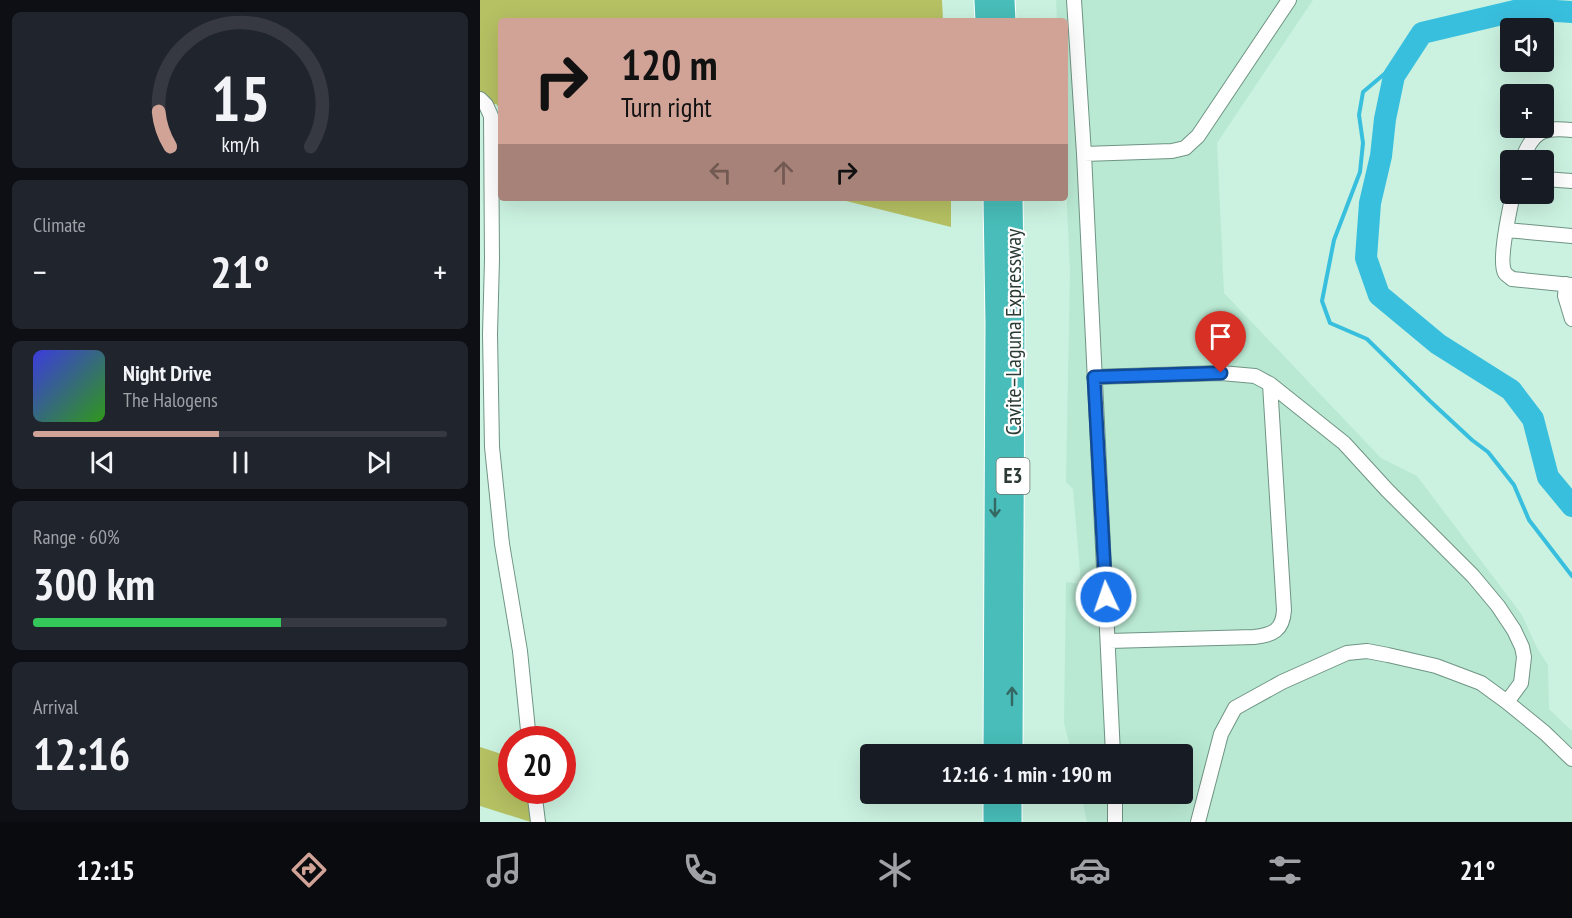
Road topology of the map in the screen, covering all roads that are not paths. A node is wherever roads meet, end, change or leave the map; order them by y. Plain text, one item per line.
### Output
1 (985, 0) edge
2 (1004, 0) edge
3 (1074, 0) edge
4 (1289, 0) edge
5 (986, 18) edge
6 (1005, 18) edge
7 (480, 99) edge
8 (1572, 130) edge
9 (1526, 150) edge
10 (1084, 154) junction
11 (1554, 180) edge
12 (1572, 182) edge
13 (994, 201) edge
14 (1012, 201) edge
15 (1511, 204) edge
16 (1506, 230) junction
17 (1572, 236) edge
18 (1569, 284) edge
19 (1572, 319) edge
20 (1094, 377) junction
21 (1270, 384) junction
22 (1109, 641) junction
23 (1508, 702) junction
24 (528, 726) edge
25 (994, 744) edge
26 (1012, 744) edge
27 (1113, 744) edge
28 (1572, 759) edge
29 (536, 804) edge
30 (994, 804) edge
31 (1011, 804) edge
32 (1115, 804) edge
33 (538, 822) edge
34 (994, 822) edge
35 (1011, 822) edge
36 (1115, 822) edge
37 (1198, 822) edge

1 - 5 highway
2 - 6 highway
3 - 10 street
4 - 10 street
7 - 24 street
8 - 9 street
10 - 20 street
11 - 12 street
13 -> 25 highway, Cavite–Laguna Expressway / E3
26 -> 14 highway, Cavite–Laguna Expressway / E3
15 - 16 street
16 - 17 street
16 - 18 street
18 - 19 street
20 - 21 street
20 - 22 street
21 - 22 street
21 - 23 street
22 - 27 street
23 - 28 street
23 - 37 street
29 - 33 street
30 - 34 highway
31 - 35 highway
32 - 36 street

